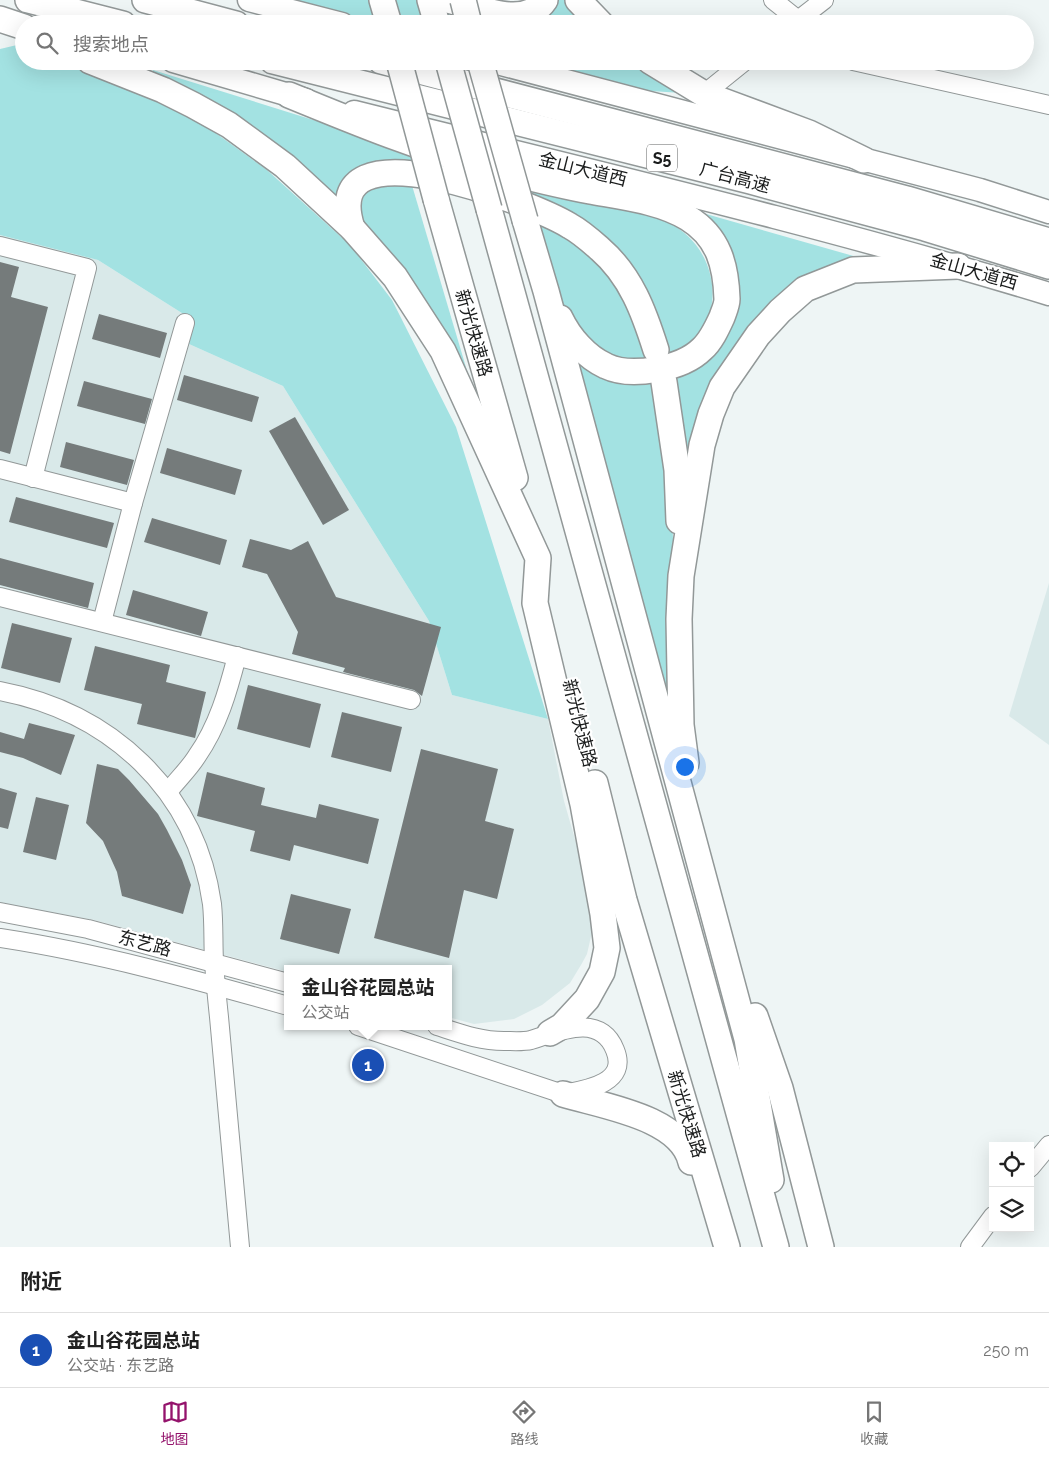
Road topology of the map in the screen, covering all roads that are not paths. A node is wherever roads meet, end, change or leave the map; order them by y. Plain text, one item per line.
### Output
1 (28, 0) edge
2 (145, 0) edge
3 (249, 0) edge
4 (382, 0) edge
5 (430, 0) edge
6 (448, 0) edge
7 (463, 0) edge
8 (545, 0) edge
9 (578, 0) edge
10 (773, 0) edge
11 (824, 0) edge
12 (87, 15) edge
13 (202, 15) edge
14 (307, 15) edge
15 (386, 15) edge
16 (434, 15) edge
17 (467, 15) edge
18 (510, 15) edge
19 (527, 15) edge
20 (592, 15) edge
21 (790, 15) edge
22 (806, 15) edge
23 (0, 19) edge
24 (0, 24) edge
25 (15, 24) edge
26 (15, 26) edge
27 (113, 70) edge
28 (204, 70) edge
29 (309, 70) edge
30 (401, 70) edge
31 (415, 70) edge
32 (450, 70) edge
33 (483, 70) edge
34 (524, 70) edge
35 (665, 70) edge
36 (734, 70) edge
37 (893, 70) edge
38 (704, 94) junction
39 (289, 96) junction
40 (1049, 105) edge
41 (864, 160) junction
42 (1049, 212) edge
43 (352, 228) junction
44 (1049, 241) edge
45 (0, 246) edge
46 (958, 266) junction
47 (1049, 266) edge
48 (546, 291) junction
49 (1049, 294) edge
50 (185, 323) dead end
51 (656, 350) dead end
52 (664, 382) dead end
53 (0, 470) edge
54 (33, 478) junction
55 (133, 503) junction
56 (538, 558) junction
57 (681, 576) junction
58 (0, 597) edge
59 (102, 622) junction
60 (237, 656) junction
61 (0, 691) edge
62 (412, 700) dead end
63 (168, 792) junction
64 (698, 853) junction
65 (0, 912) edge
66 (0, 938) edge
67 (720, 940) junction
68 (214, 962) junction
69 (284, 982) edge
70 (216, 985) junction
71 (284, 1005) edge
72 (370, 1030) edge
73 (450, 1030) edge
74 (550, 1033) junction
75 (563, 1094) junction
76 (1049, 1145) edge
77 (1034, 1163) edge
78 (989, 1221) edge
79 (240, 1247) edge
80 (714, 1247) edge
81 (727, 1247) edge
82 (777, 1247) edge
83 (821, 1247) edge
84 (970, 1247) edge

1 - 12 highway
2 - 13 highway
3 - 14 main road
4 - 15 highway
5 - 16 highway
6 - 18 highway
7 - 17 highway, bridge
8 - 19 highway
9 - 20 highway
10 - 21 street
11 - 22 street
23 - 25 highway
24 - 26 main road
27 - 43 highway
28 - 39 main road, 金山大道西
29 - 47 highway, 广台高速 / S5
30 - 56 highway, 新光快速路, bridge
31 - 44 highway, 广台高速 / S5
32 - 82 highway, bridge
33 - 48 highway, bridge
34 - 41 main road
35 - 38 highway
36 - 38 street
37 - 40 street
38 - 41 highway
39 - 46 main road, 金山大道西
39 - 48 highway
41 - 42 main road
43 - 51 highway
43 - 56 highway
45 - 54 street
46 - 49 main road, 金山大道西
46 - 57 highway
48 - 64 highway
50 - 55 street
52 - 57 highway
53 - 54 street
54 - 55 street
55 - 59 street
56 - 74 highway
56 - 81 highway, 新光快速路
57 - 64 highway
58 - 59 street
59 - 60 street
60 - 62 street
60 - 63 street
61 - 63 street
63 - 68 street
64 - 67 highway
65 - 68 street, 东艺路
66 - 70 street, 东艺路
67 - 82 highway
67 - 83 highway
68 - 69 street, 东艺路
68 - 70 street
70 - 71 street, 东艺路
70 - 79 street
72 - 75 street
73 - 74 street
74 - 75 street
75 - 80 highway
76 - 77 street
78 - 84 street

